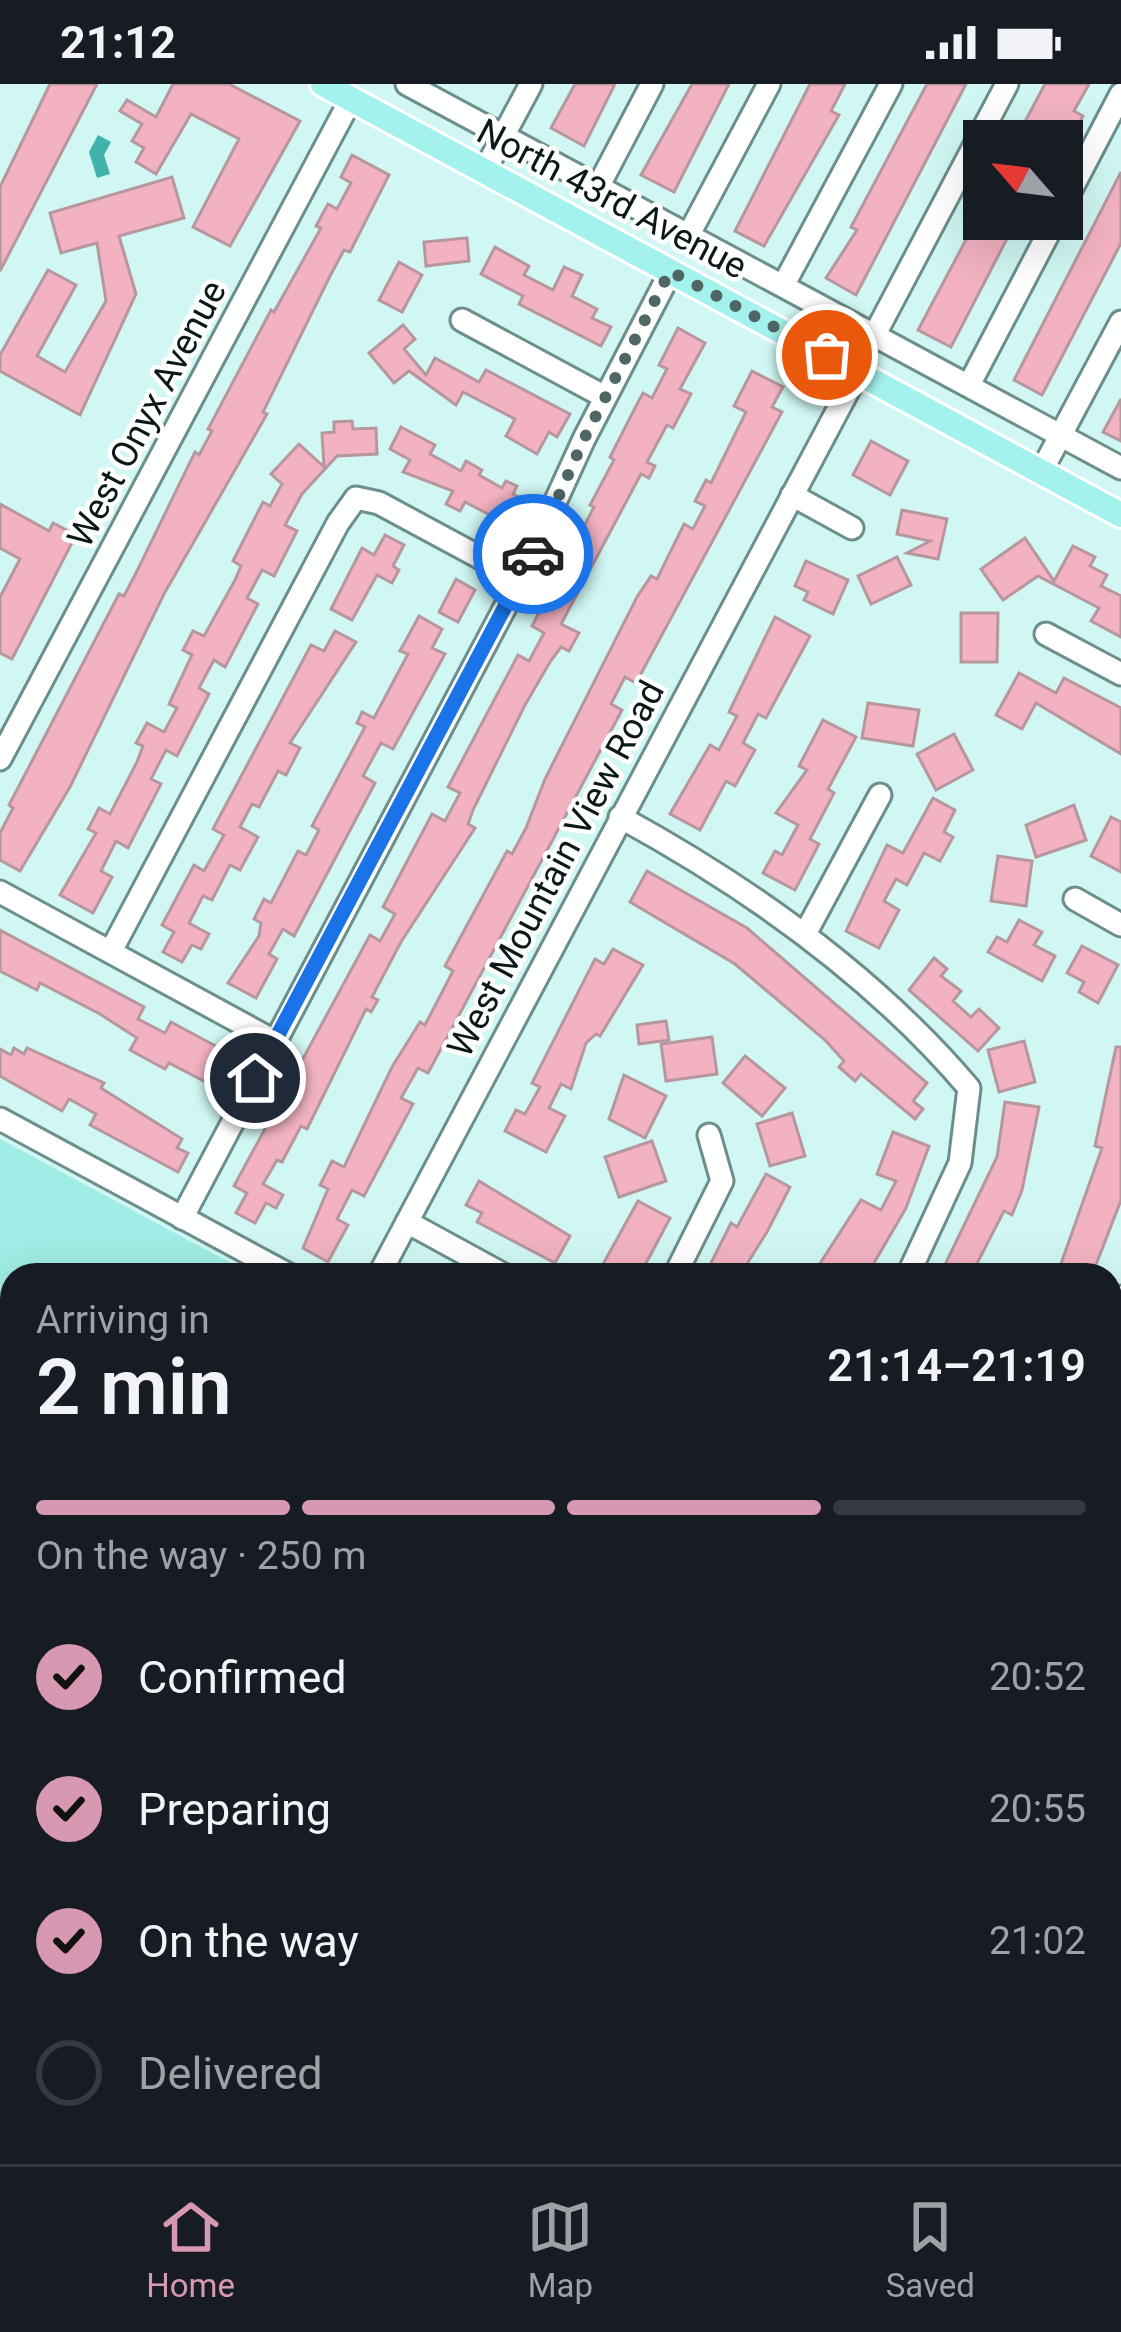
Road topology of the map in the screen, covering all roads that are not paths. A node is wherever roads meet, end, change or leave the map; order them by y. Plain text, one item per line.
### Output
1 (323, 84) edge
2 (531, 84) edge
3 (652, 84) edge
4 (769, 84) edge
5 (891, 84) edge
6 (1007, 84) edge
7 (412, 85) edge
8 (1121, 94) edge
9 (351, 99) junction
10 (503, 135) junction
11 (1083, 167) edge
12 (484, 172) junction
13 (598, 187) junction
14 (688, 236) junction
15 (1045, 240) edge
16 (670, 271) junction
17 (784, 284) junction
18 (462, 320) dead end
19 (1121, 322) edge
20 (875, 334) junction
21 (858, 372) junction
22 (969, 385) junction
23 (605, 397) junction
24 (1060, 435) junction
25 (1121, 467) edge
26 (1041, 472) junction
27 (792, 495) junction
28 (1121, 515) edge
29 (852, 528) dead end
30 (520, 579) junction
31 (1046, 634) dead end
32 (1121, 674) edge
33 (0, 759) edge
34 (880, 795) dead end
35 (620, 818) junction
36 (0, 892) edge
37 (1075, 899) dead end
38 (1121, 925) edge
39 (806, 934) junction
40 (111, 951) junction
41 (274, 1041) junction
42 (0, 1119) edge
43 (709, 1135) dead end
44 (182, 1218) junction
45 (406, 1222) junction
46 (266, 1263) edge
47 (385, 1263) edge
48 (482, 1263) edge
49 (682, 1263) edge
50 (914, 1263) edge

1 - 9 main road, North 43rd Avenue
2 - 10 street
3 - 13 street
4 - 14 street
5 - 17 street
6 - 20 street
7 - 10 street, North 43rd Avenue
8 - 11 street
9 - 12 main road, North 43rd Avenue
9 - 33 street, West Onyx Avenue
10 - 12 street
10 - 13 street, North 43rd Avenue
12 - 16 main road, North 43rd Avenue
13 - 14 street, North 43rd Avenue
14 - 17 street, North 43rd Avenue
15 - 22 street
16 - 21 main road, North 43rd Avenue
16 - 23 street
17 - 20 street, North 43rd Avenue
18 - 23 street
19 - 24 street
20 - 22 street, North 43rd Avenue
21 - 26 main road, North 43rd Avenue
21 - 27 street, West Mountain View Road
22 - 24 street, North 43rd Avenue
23 - 30 street
24 - 25 street, North 43rd Avenue
24 - 26 street
26 - 28 main road, North 43rd Avenue
27 - 29 street
27 - 35 street, West Mountain View Road
30 - 40 street
30 - 41 street
31 - 32 street
34 - 39 street
35 - 39 street
35 - 45 street, West Mountain View Road
36 - 40 street
37 - 38 street
39 - 50 street
40 - 41 street
41 - 44 street
42 - 44 street
43 - 49 street
44 - 46 street
45 - 47 street, West Mountain View Road
45 - 48 street

